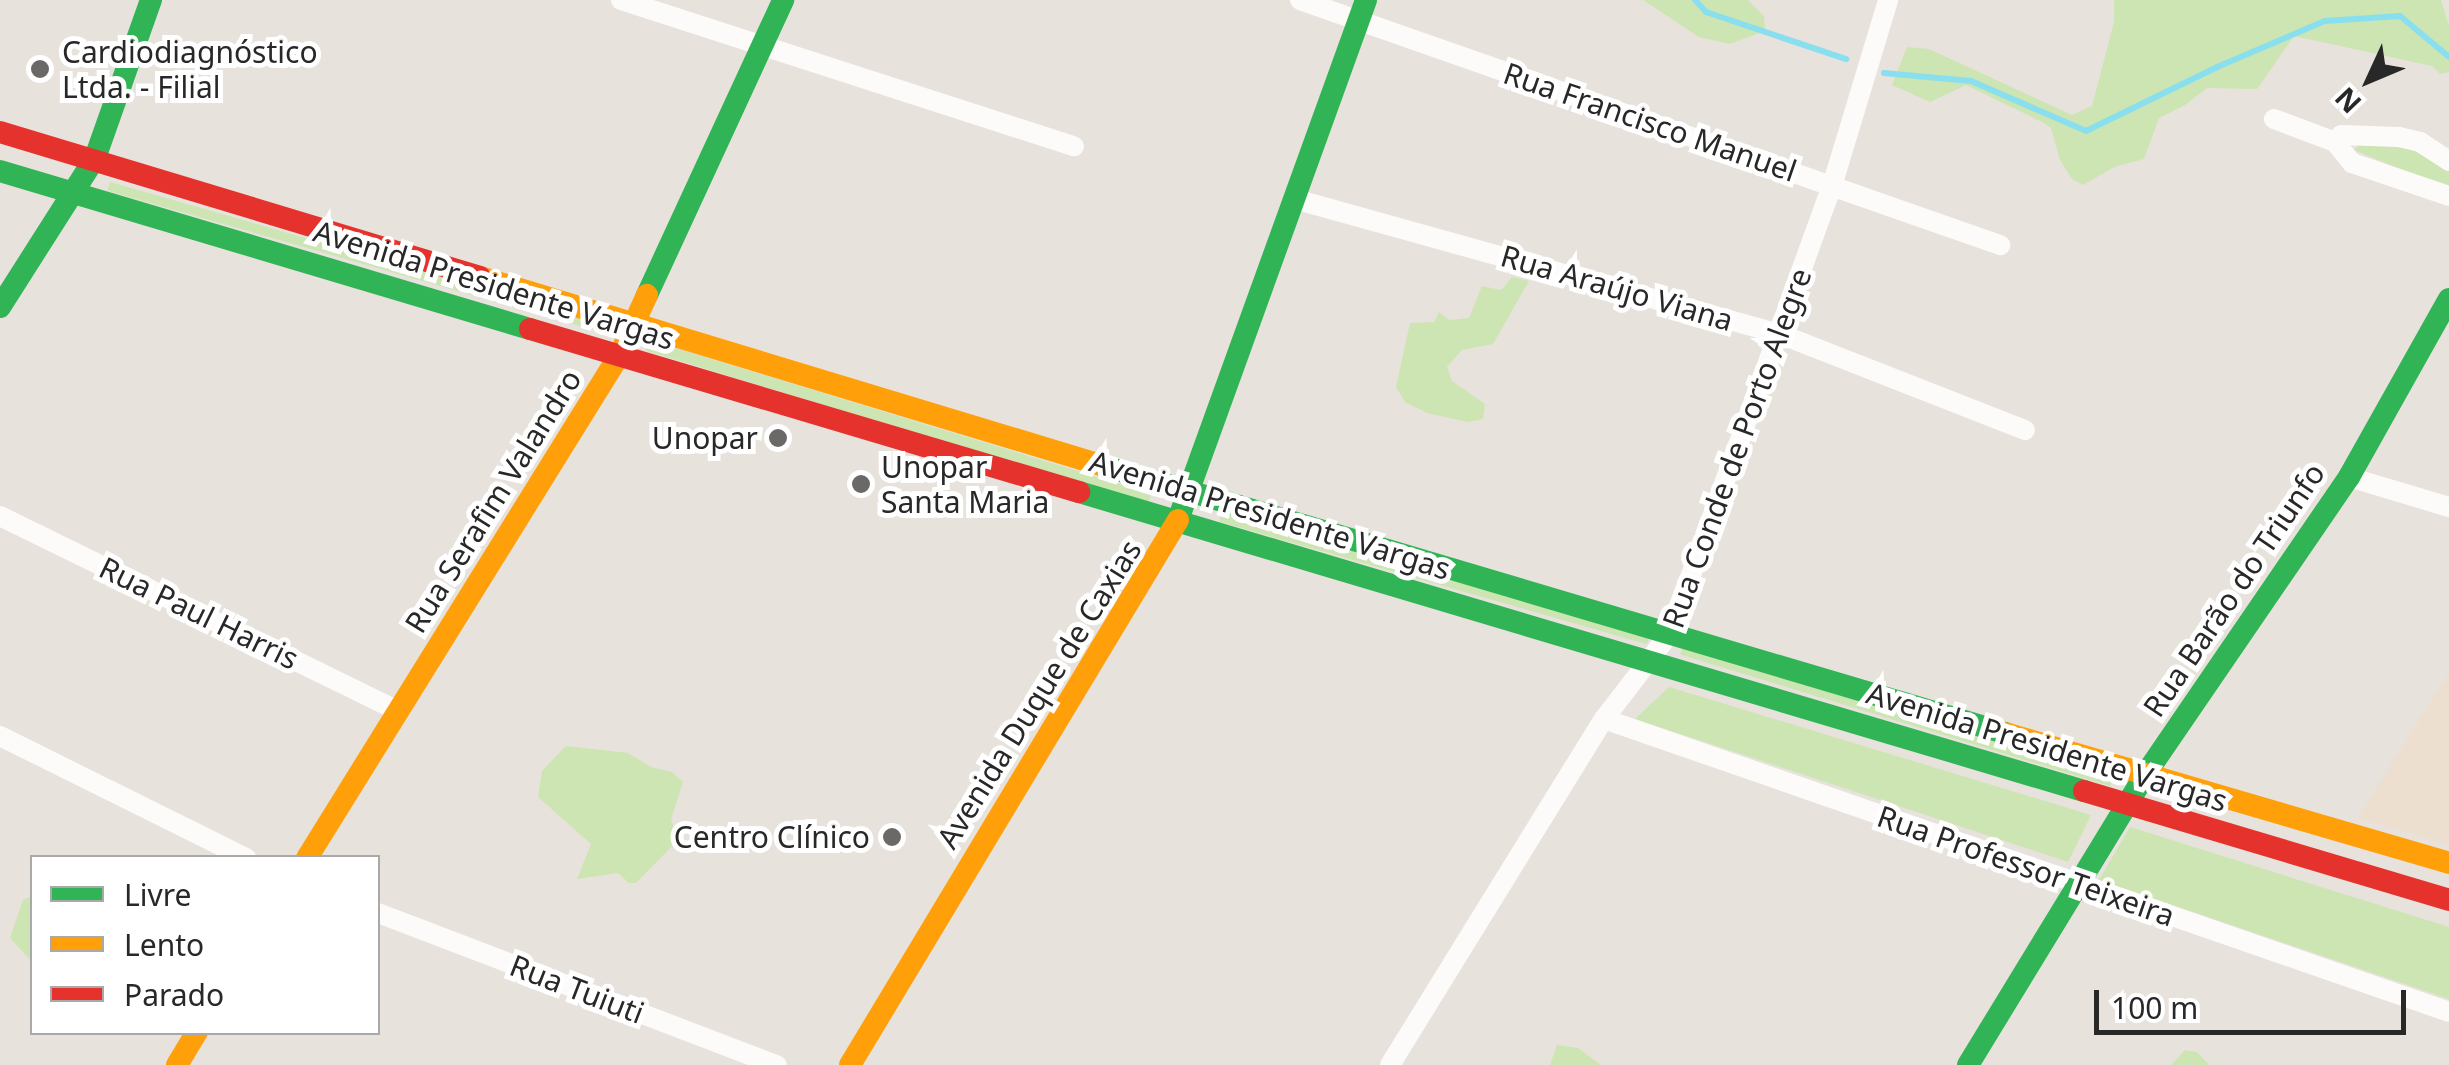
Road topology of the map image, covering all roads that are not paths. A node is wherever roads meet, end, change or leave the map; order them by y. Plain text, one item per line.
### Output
1 (151, 0) edge
2 (621, 0) edge
3 (782, 0) edge
4 (1300, 0) edge
5 (1888, 0) edge
6 (1362, 10) edge
7 (762, 45) junction
8 (2274, 119) dead end
9 (0, 132) edge
10 (2335, 142) junction
11 (1074, 146) dead end
12 (94, 158) junction
13 (2449, 161) edge
14 (0, 171) edge
15 (1832, 186) junction
16 (74, 190) junction
17 (2449, 196) edge
18 (1298, 200) junction
19 (2000, 245) dead end
20 (2449, 299) edge
21 (0, 307) edge
22 (634, 323) junction
23 (1780, 334) junction
24 (620, 354) junction
25 (2024, 430) dead end
26 (2348, 477) junction
27 (1191, 492) junction
28 (2449, 507) edge
29 (0, 516) edge
30 (1180, 519) junction
31 (1670, 633) junction
32 (1651, 660) junction
33 (398, 711) junction
34 (1604, 719) junction
35 (0, 736) edge
36 (2147, 772) junction
37 (2129, 803) junction
38 (240, 855) edge
39 (309, 855) edge
40 (2449, 863) edge
41 (2081, 885) junction
42 (2449, 900) edge
43 (380, 914) edge
44 (2449, 1012) edge
45 (195, 1035) edge
46 (177, 1065) edge
47 (777, 1065) edge
48 (850, 1065) edge
49 (1390, 1065) edge
50 (1968, 1065) edge

1 - 12 main road
2 - 7 street
3 - 7 main road, Rua Serafim Valandro
4 - 6 street, Rua Francisco Manuel
5 - 15 street, Rua Conde de Porto Alegre
6 - 15 street, Rua Francisco Manuel
6 - 18 main road, Avenida Duque de Caxias
7 - 11 street
7 - 22 main road, Rua Serafim Valandro
8 - 10 street
9 - 12 main road, Avenida Presidente Vargas
10 - 13 street
10 - 17 street
12 - 16 main road
12 - 22 main road, Avenida Presidente Vargas
14 - 16 main road, Avenida Presidente Vargas
15 - 19 street, Rua Francisco Manuel
15 - 23 street, Rua Conde de Porto Alegre
16 - 21 main road
16 - 24 main road, Avenida Presidente Vargas
18 - 23 street, Rua Araújo Viana
18 - 27 main road, Avenida Duque de Caxias
20 - 26 main road, Rua Barão do Triunfo
22 - 24 main road, Rua Serafim Valandro
22 - 27 main road, Avenida Presidente Vargas
23 - 25 street, Rua Araújo Viana
23 - 31 street, Rua Conde de Porto Alegre
24 - 30 main road, Avenida Presidente Vargas
24 - 33 main road, Rua Serafim Valandro
26 - 28 street
26 - 36 main road, Rua Barão do Triunfo
27 - 30 main road, Avenida Duque de Caxias
27 - 31 main road, Avenida Presidente Vargas
29 - 33 street, Rua Paul Harris
30 - 32 main road, Avenida Presidente Vargas
30 - 48 main road, Avenida Duque de Caxias
31 - 32 street, Rua Conde de Porto Alegre
31 - 36 main road, Avenida Presidente Vargas
32 - 34 street, Rua Conde de Porto Alegre
32 - 37 main road, Avenida Presidente Vargas
33 - 39 main road, Rua Serafim Valandro
34 - 41 street, Rua Professor Teixeira
34 - 49 street, Rua Conde de Porto Alegre
35 - 38 street
36 - 37 main road, Rua Barão do Triunfo
36 - 40 main road, Avenida Presidente Vargas
37 - 41 main road, Rua Barão do Triunfo
37 - 42 main road, Avenida Presidente Vargas
41 - 44 street, Rua Professor Teixeira
41 - 50 main road, Rua Barão do Triunfo
43 - 47 street, Rua Tuiuti
45 - 46 main road

